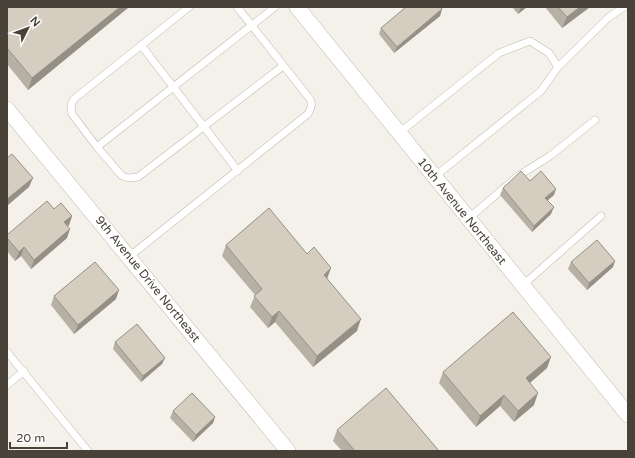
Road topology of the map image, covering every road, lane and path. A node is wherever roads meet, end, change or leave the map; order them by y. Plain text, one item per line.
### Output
1 (189, 7) edge
2 (237, 7) edge
3 (275, 7) edge
4 (297, 7) edge
5 (624, 7) edge
6 (251, 26) junction
7 (141, 45) junction
8 (283, 66) junction
9 (558, 67) junction
10 (173, 87) junction
11 (7, 108) edge
12 (595, 120) dead end
13 (205, 127) junction
14 (399, 134) junction
15 (97, 147) junction
16 (238, 170) junction
17 (434, 177) junction
18 (600, 216) dead end
19 (469, 218) junction
20 (130, 256) junction
21 (523, 285) junction
22 (7, 352) edge
23 (24, 371) junction
24 (7, 385) edge
25 (628, 415) edge
26 (284, 450) edge
27 (88, 451) edge

1 - 7 lane
2 - 6 lane
3 - 6 lane
4 - 14 street, 10th Avenue Northeast
5 - 9 lane
6 - 8 lane
6 - 10 lane
7 - 10 lane
7 - 15 lane
8 - 13 lane
8 - 16 lane
9 - 14 lane
9 - 17 lane
10 - 13 lane
10 - 15 lane
11 - 20 street, 9th Avenue Drive Northeast
12 - 19 lane
13 - 15 lane
13 - 16 lane
14 - 17 street, 10th Avenue Northeast
16 - 20 lane
17 - 19 street, 10th Avenue Northeast
18 - 21 lane
19 - 21 street, 10th Avenue Northeast
20 - 26 street, 9th Avenue Drive Northeast
21 - 25 street, 10th Avenue Northeast
22 - 23 lane
23 - 24 lane
23 - 27 lane

